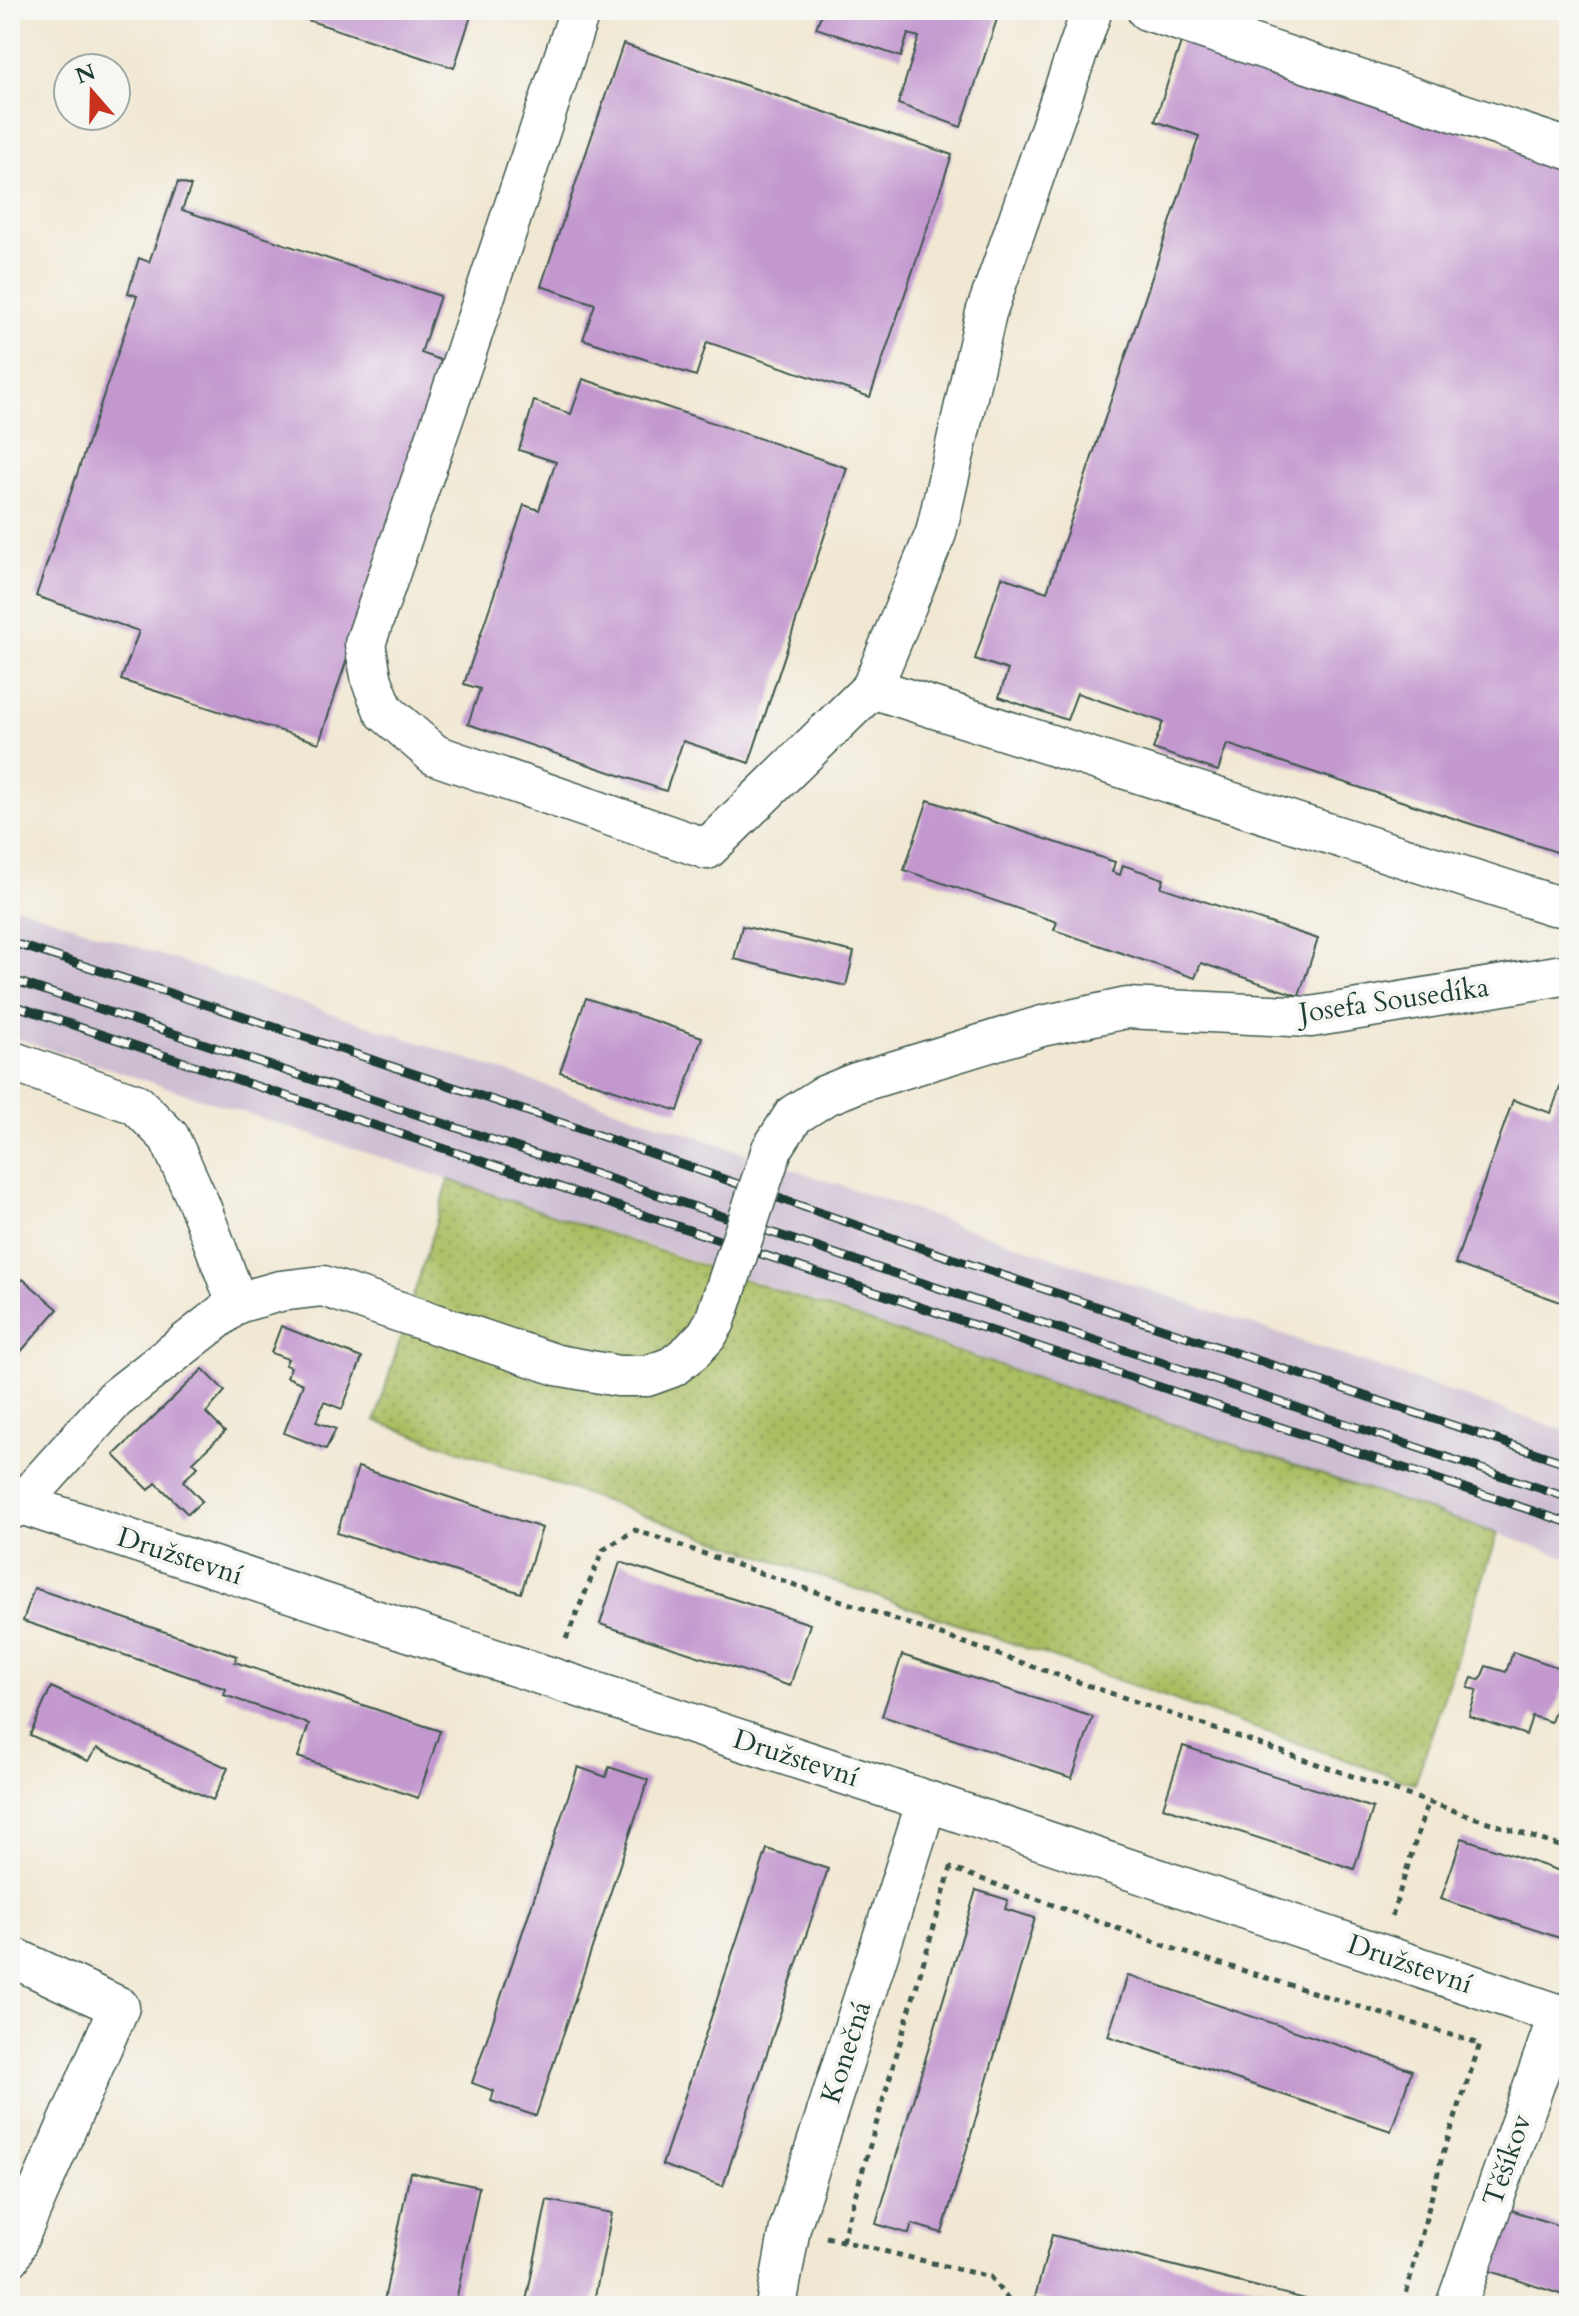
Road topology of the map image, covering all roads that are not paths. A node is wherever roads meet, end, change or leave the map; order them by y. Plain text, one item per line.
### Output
1 (580, 10) edge
2 (1092, 10) edge
3 (1147, 10) edge
4 (1569, 149) edge
5 (872, 688) junction
6 (1569, 907) edge
7 (1569, 974) edge
8 (10, 1061) edge
9 (237, 1303) junction
10 (15, 1507) edge
11 (927, 1801) junction
12 (10, 1956) edge
13 (1564, 2016) edge
14 (10, 2257) edge
15 (776, 2306) edge
16 (1456, 2306) edge

1 - 5 street
2 - 5 street
3 - 4 street
5 - 6 street
7 - 9 street, Josefa Sousedíka, bridge
8 - 9 street
9 - 10 street
10 - 11 street, Družstevní
11 - 13 street, Družstevní
11 - 15 street, Konečná
12 - 14 street
13 - 16 street, Těšíkov

